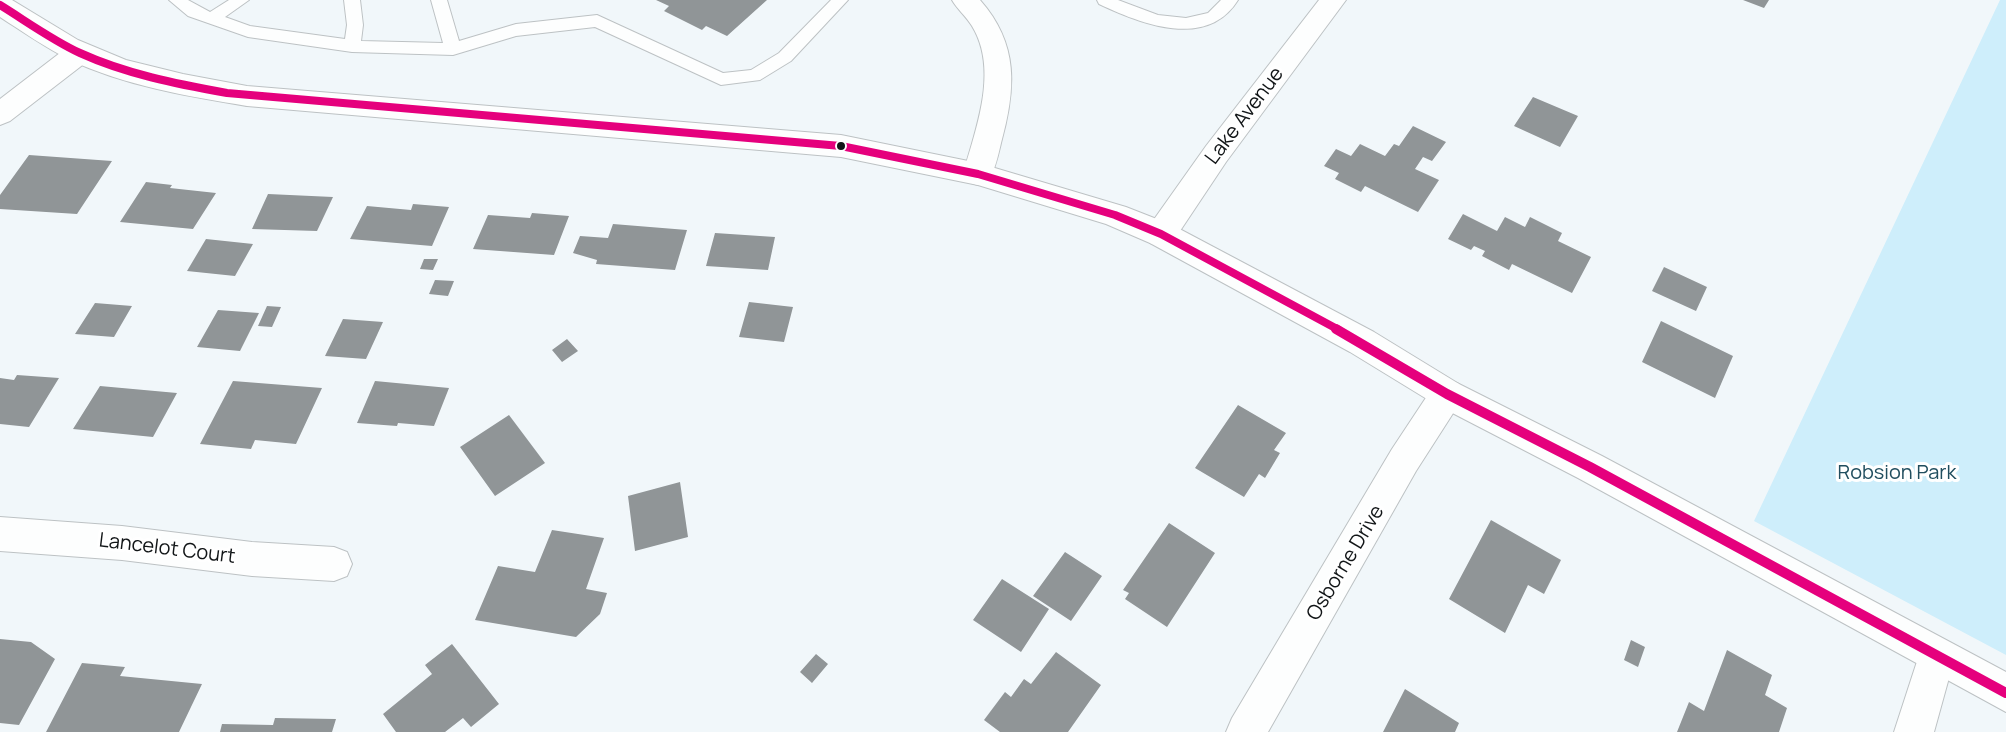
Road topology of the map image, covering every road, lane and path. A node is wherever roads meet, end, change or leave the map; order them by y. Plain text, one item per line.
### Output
1 (177, 0) edge
2 (241, 0) edge
3 (352, 0) edge
4 (439, 0) edge
5 (840, 0) edge
6 (964, 0) edge
7 (1105, 0) edge
8 (1230, 0) edge
9 (1333, 0) edge
10 (0, 4) edge
11 (212, 18) junction
12 (352, 46) junction
13 (453, 49) junction
14 (79, 53) junction
15 (0, 114) edge
16 (978, 174) junction
17 (1161, 234) junction
18 (1447, 394) junction
19 (0, 534) edge
20 (334, 564) dead end
21 (1936, 656) junction
22 (2006, 693) edge
23 (1246, 732) edge
24 (1914, 732) edge

1 - 11 lane
2 - 11 lane
3 - 12 lane
4 - 13 lane
5 - 13 lane
6 - 16 main road
7 - 8 lane
9 - 17 main road, Lake Avenue
10 - 14 main road
11 - 12 lane
12 - 13 lane
14 - 15 main road
14 - 16 main road
16 - 17 main road
17 - 18 main road
18 - 21 main road
18 - 23 main road, Osborne Drive
19 - 20 main road, Lancelot Court
21 - 22 main road
21 - 24 main road

